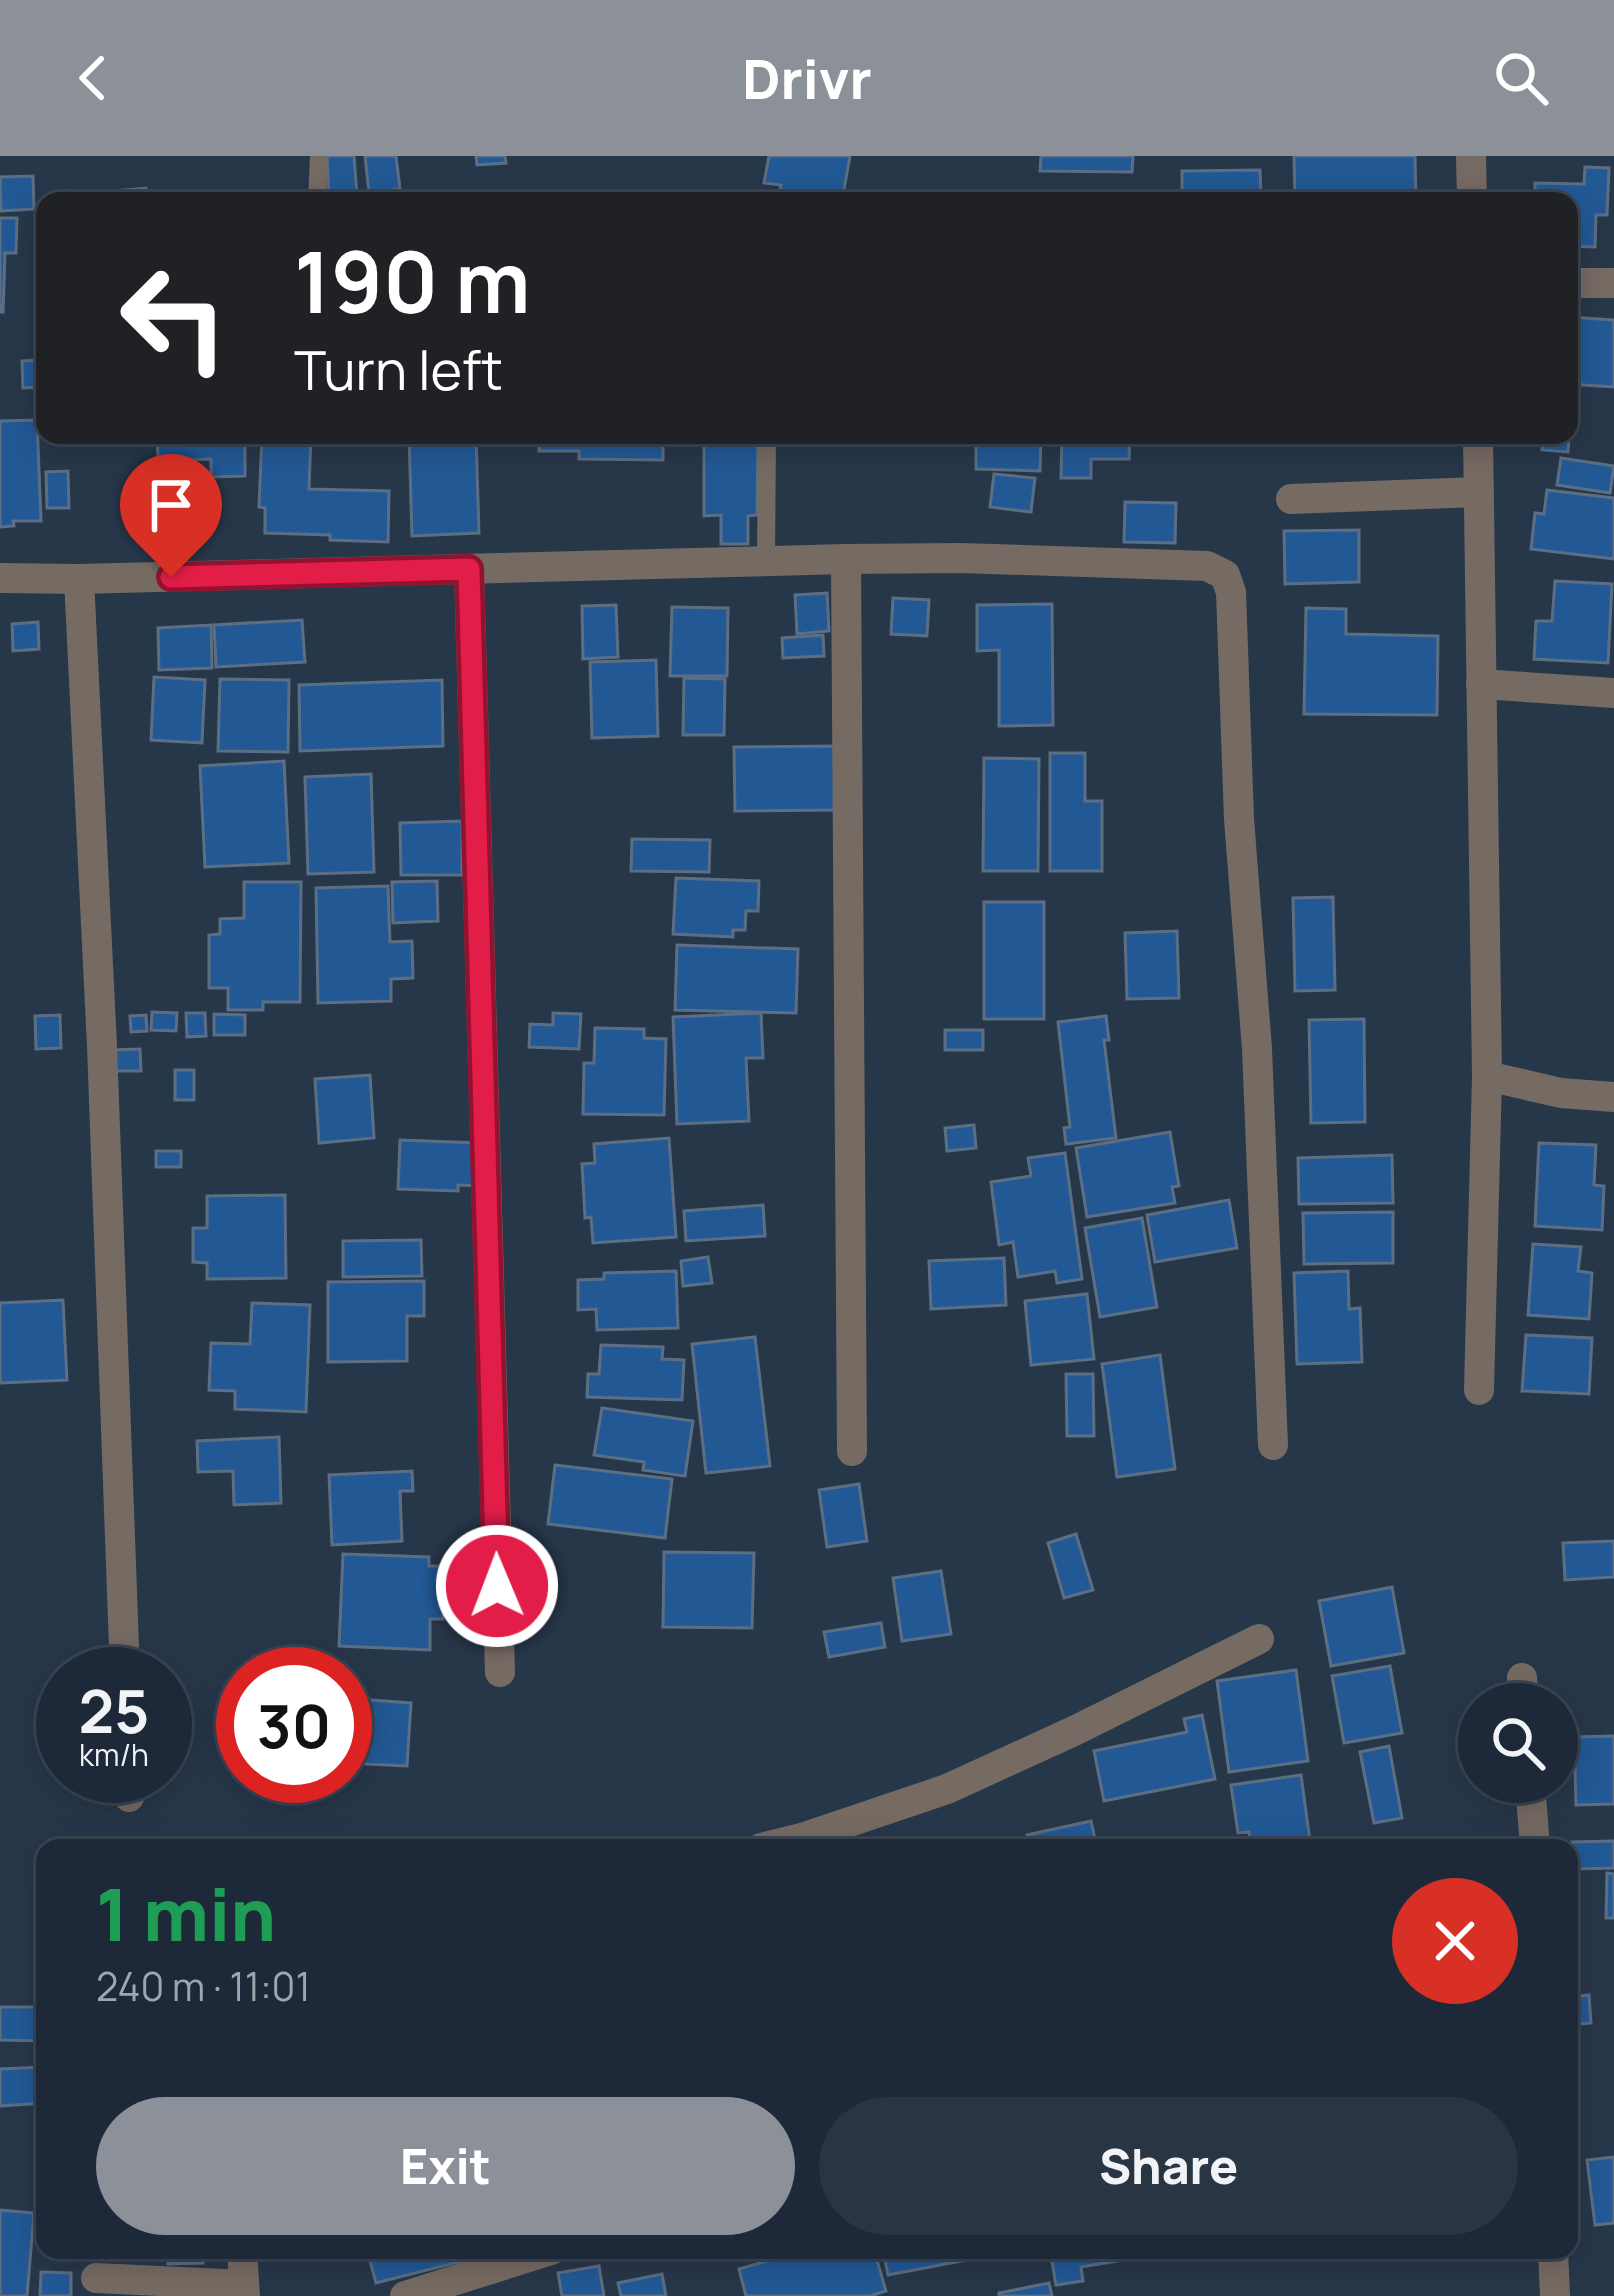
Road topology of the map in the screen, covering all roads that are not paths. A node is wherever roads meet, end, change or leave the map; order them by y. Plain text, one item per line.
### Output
1 (320, 156) edge
2 (1471, 156) edge
3 (318, 192) edge
4 (1472, 192) edge
5 (1578, 283) edge
6 (1614, 283) edge
7 (767, 444) edge
8 (1478, 444) edge
9 (1478, 492) junction
10 (1291, 499) dead end
11 (846, 559) junction
12 (766, 560) junction
13 (469, 569) junction
14 (0, 578) edge
15 (79, 579) junction
16 (1481, 684) junction
17 (1614, 693) edge
18 (1487, 1076) junction
19 (1614, 1097) edge
20 (1479, 1390) dead end
21 (1273, 1445) dead end
22 (852, 1451) dead end
23 (1259, 1639) dead end
24 (124, 1647) edge
25 (500, 1672) dead end
26 (1532, 1803) edge
27 (797, 1839) edge
28 (1534, 1839) edge
29 (242, 2259) edge
30 (522, 2259) edge
31 (1553, 2259) edge
32 (96, 2278) dead end
33 (244, 2290) edge
34 (405, 2296) edge
35 (1555, 2296) edge

1 - 3 lane
2 - 4 street
5 - 6 street
7 - 12 lane
8 - 9 street
9 - 10 street
9 - 16 street
11 - 12 street
11 - 21 street
11 - 22 street
12 - 13 street
13 - 15 street
13 - 25 street
14 - 15 street
15 - 24 street
16 - 17 street
16 - 18 street
18 - 19 street
18 - 20 street
23 - 27 street
26 - 28 street
29 - 33 street
30 - 34 street
31 - 35 street
32 - 33 street

